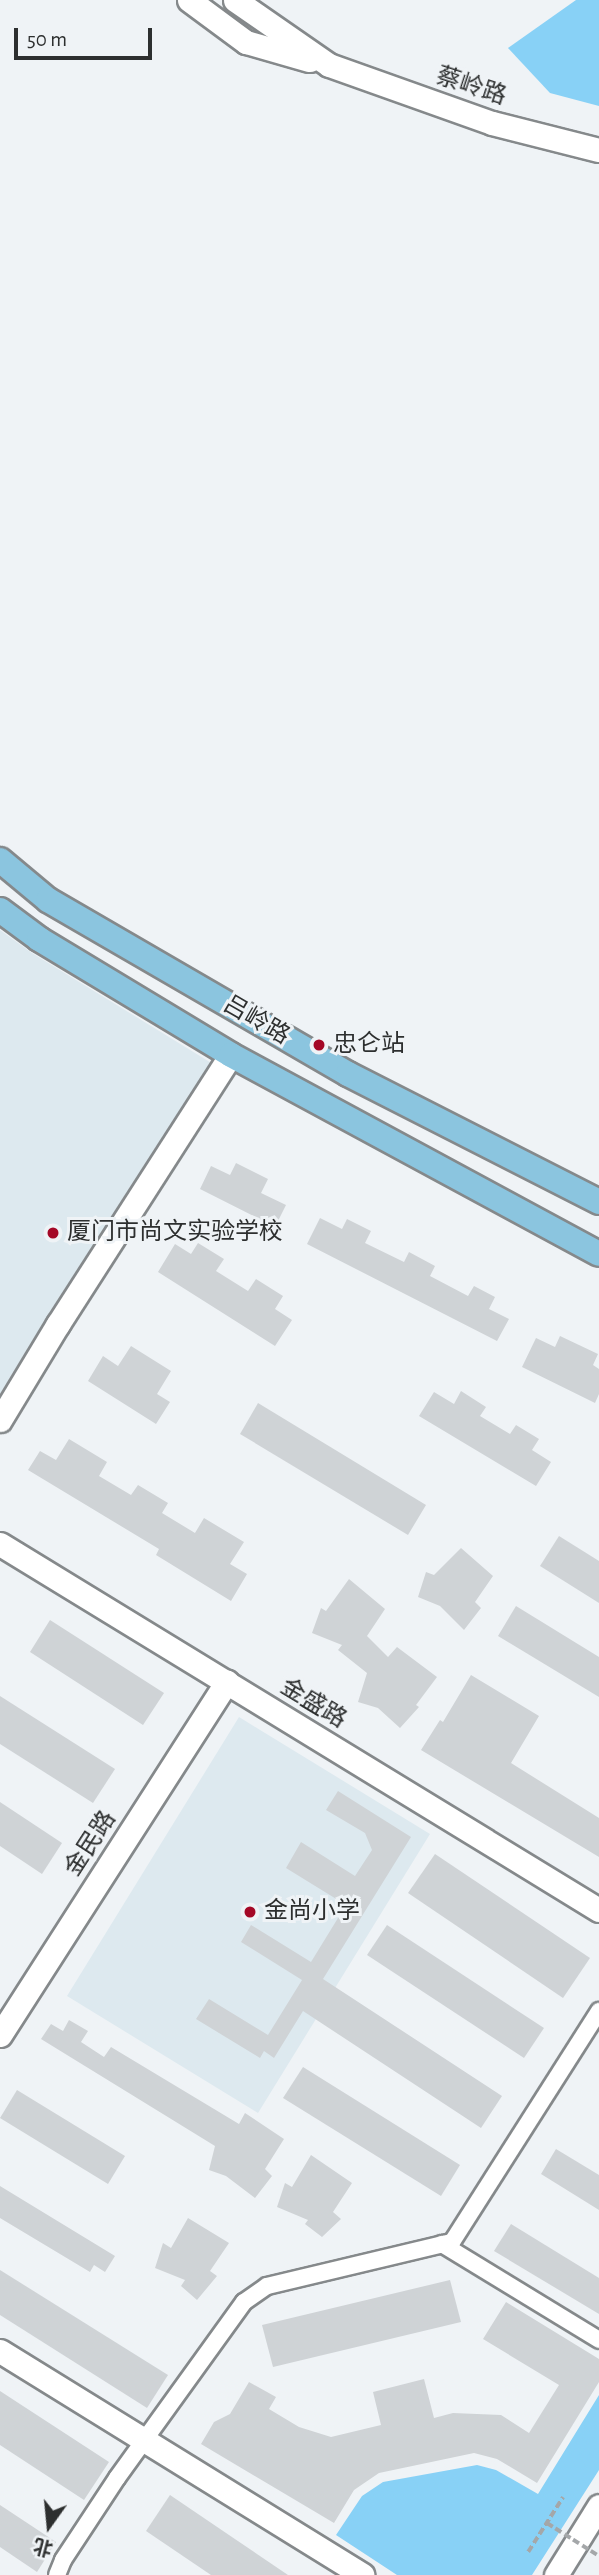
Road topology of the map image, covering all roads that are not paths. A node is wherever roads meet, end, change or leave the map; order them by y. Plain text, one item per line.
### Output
1 (189, 0) edge
2 (235, 0) edge
3 (260, 0) edge
4 (329, 65) junction
5 (599, 150) edge
6 (0, 860) edge
7 (0, 910) edge
8 (231, 1055) junction
9 (599, 1202) edge
10 (599, 1254) edge
11 (0, 1420) edge
12 (0, 1544) edge
13 (227, 1682) junction
14 (599, 1910) edge
15 (599, 2011) edge
16 (0, 2035) edge
17 (442, 2244) junction
18 (599, 2340) edge
19 (0, 2351) edge
20 (144, 2440) junction
21 (599, 2506) edge
22 (57, 2575) edge
23 (362, 2575) edge
24 (556, 2575) edge

1 - 4 street, 蔡岭路
2 - 4 street, 蔡岭路
3 - 4 street, 蔡岭路
4 - 5 street, 蔡岭路
6 - 9 main road, 吕岭路
7 - 8 main road, 吕岭路
8 - 10 main road, 吕岭路
8 - 11 street
12 - 13 street, 金盛路
13 - 14 street, 金盛路
13 - 16 street, 金民路
15 - 17 street
17 - 18 street
17 - 20 street
19 - 20 street
20 - 22 street
20 - 23 street
21 - 24 street

